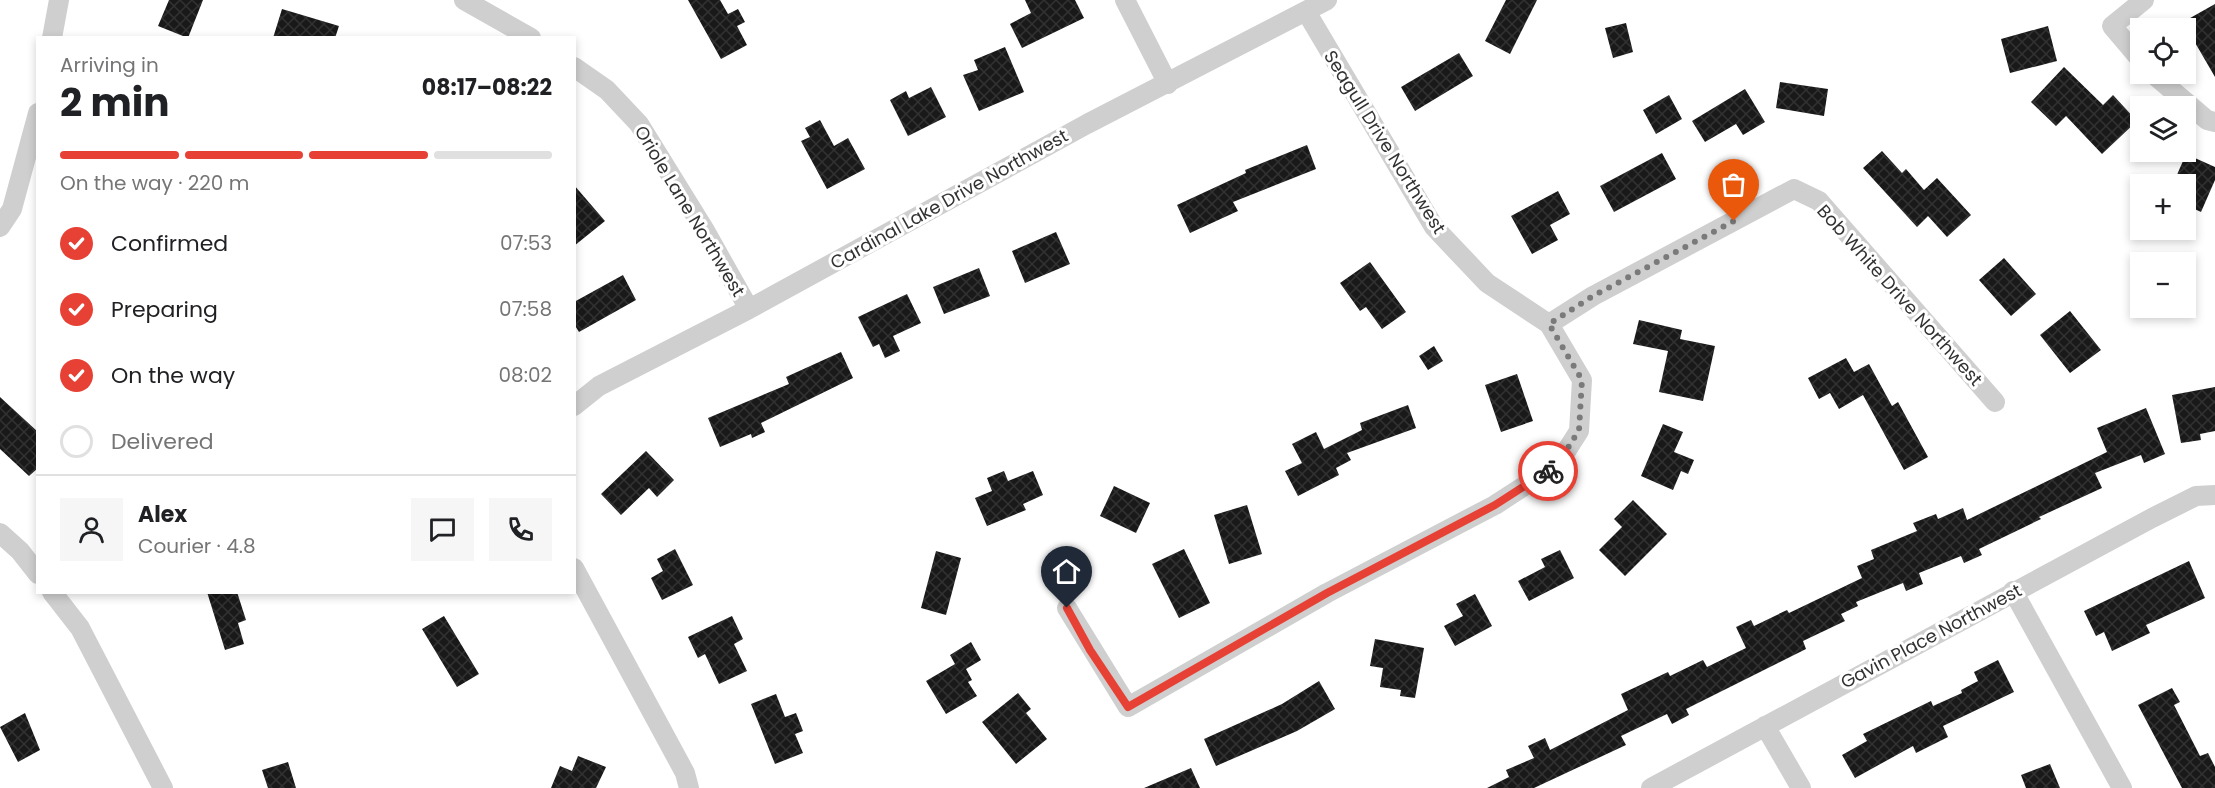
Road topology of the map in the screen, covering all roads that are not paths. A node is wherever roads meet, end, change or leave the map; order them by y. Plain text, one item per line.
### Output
1 (59, 0) edge
2 (464, 0) edge
3 (1125, 0) edge
4 (1327, 0) edge
5 (2144, 0) edge
6 (1307, 13) junction
7 (52, 36) edge
8 (527, 36) edge
9 (2130, 48) edge
10 (576, 68) edge
11 (1168, 84) junction
12 (2165, 84) edge
13 (36, 119) edge
14 (2215, 122) edge
15 (0, 227) edge
16 (749, 309) junction
17 (1549, 324) junction
18 (1995, 402) dead end
19 (576, 404) edge
20 (2215, 495) edge
21 (0, 534) edge
22 (36, 571) edge
23 (576, 572) edge
24 (2013, 591) junction
25 (53, 594) edge
26 (1067, 608) dead end
27 (1765, 726) junction
28 (163, 788) edge
29 (689, 788) edge
30 (1651, 788) edge
31 (1801, 788) edge
32 (2122, 788) edge

1 - 7 street
2 - 8 street
3 - 11 street
4 - 6 street, Cardinal Lake Drive Northwest
5 - 9 street
6 - 11 street, Cardinal Lake Drive Northwest
6 - 17 street, Seagull Drive Northwest
10 - 16 street, Oriole Lane Northwest
11 - 16 street, Cardinal Lake Drive Northwest
12 - 14 street
13 - 15 street
16 - 19 street, Cardinal Lake Drive Northwest
17 - 18 street, Bob White Drive Northwest
17 - 26 street, Seagull Drive Northwest
20 - 24 street, Gavin Place Northwest
21 - 22 street
23 - 29 street
24 - 27 street, Gavin Place Northwest
24 - 32 street
25 - 28 street
27 - 30 street, Gavin Place Northwest
27 - 31 street

